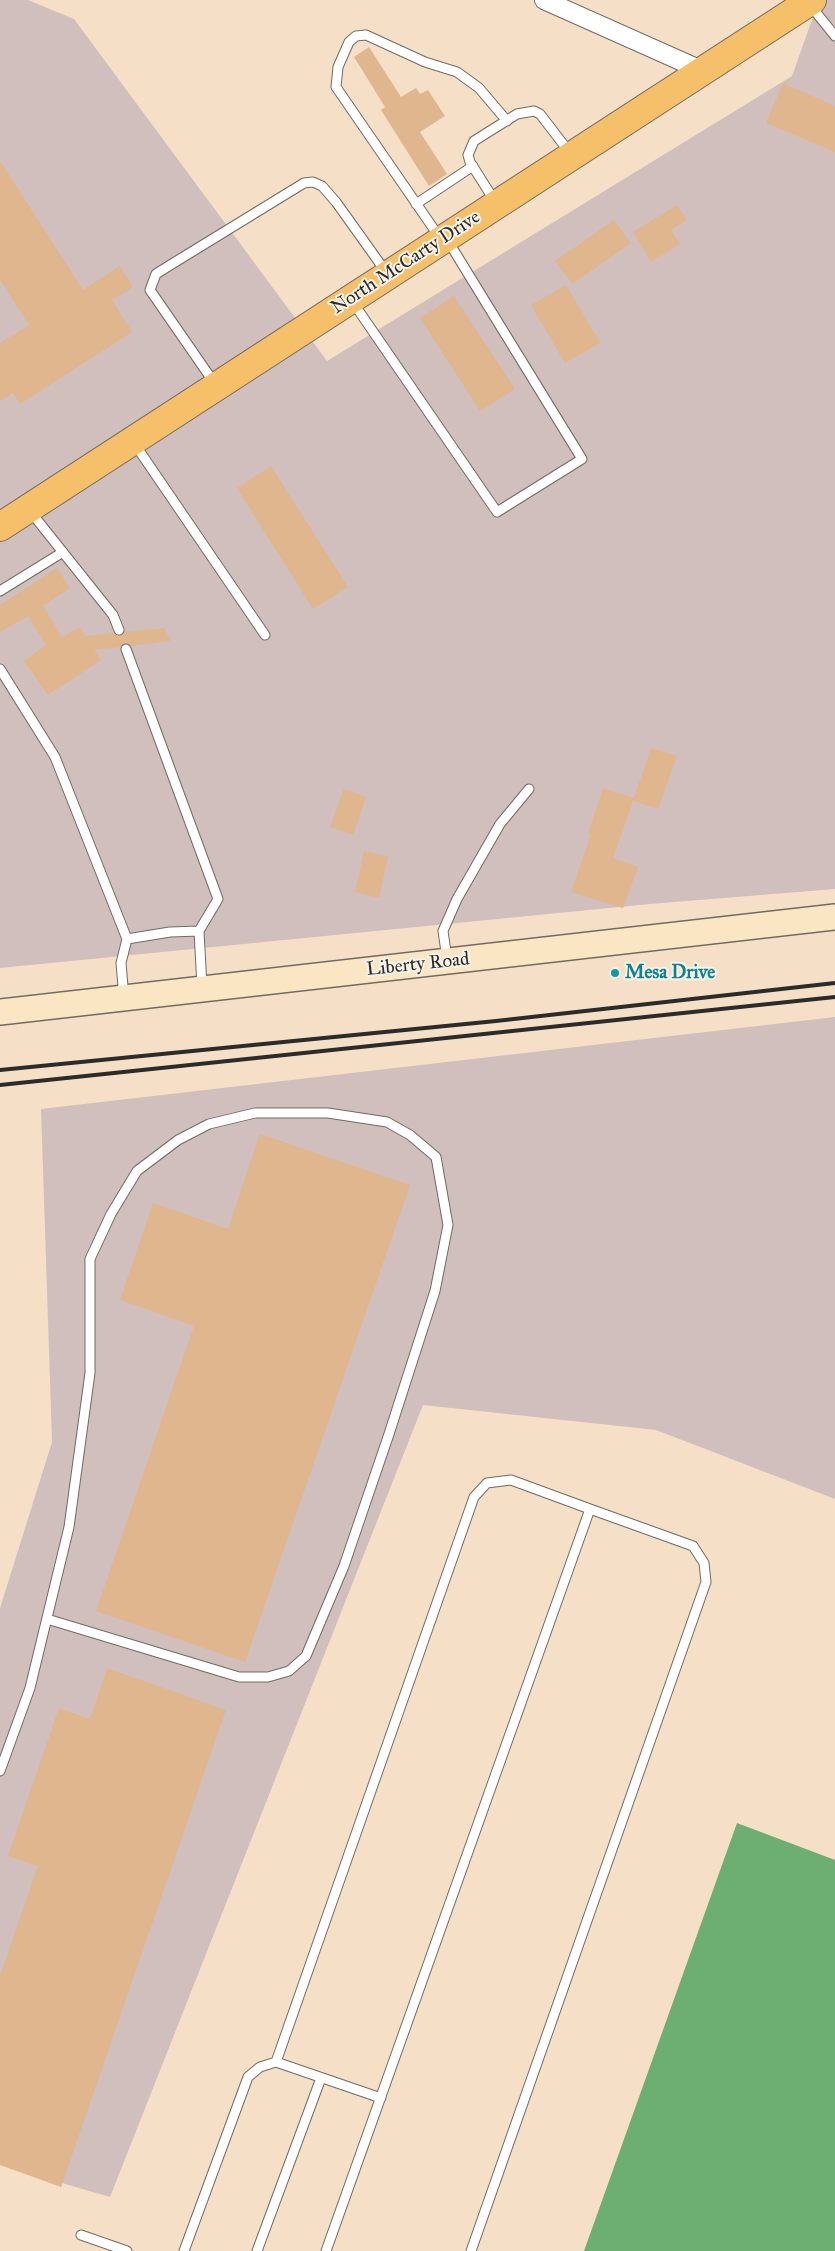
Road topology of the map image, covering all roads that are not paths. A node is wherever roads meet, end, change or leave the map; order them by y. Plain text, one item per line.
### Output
1 (544, 0) edge
2 (810, 1) edge
3 (835, 36) edge
4 (701, 70) junction
5 (507, 120) junction
6 (571, 155) junction
7 (473, 166) junction
8 (416, 204) junction
9 (496, 204) junction
10 (444, 238) junction
11 (388, 274) junction
12 (350, 299) junction
13 (216, 386) junction
14 (132, 441) junction
15 (28, 508) junction
16 (0, 526) edge
17 (63, 552) junction
18 (0, 591) edge
19 (119, 630) dead end
20 (265, 635) dead end
21 (126, 649) dead end
22 (0, 669) edge
23 (529, 789) dead end
24 (835, 917) edge
25 (199, 931) junction
26 (127, 939) junction
27 (447, 962) junction
28 (202, 990) junction
29 (124, 998) junction
30 (0, 1012) edge
31 (590, 1509) junction
32 (47, 1619) junction
33 (1, 1765) edge
34 (276, 2062) junction
35 (321, 2078) junction
36 (381, 2098) junction
37 (81, 2235) dead end
38 (127, 2251) edge
39 (184, 2251) edge
40 (257, 2251) edge
41 (326, 2251) edge
42 (471, 2251) edge

1 - 4 street
2 - 3 lane
2 - 4 main road, North McCarty Drive
4 - 6 main road, North McCarty Drive
5 - 6 lane
5 - 7 lane
5 - 8 lane
6 - 9 main road, North McCarty Drive
7 - 8 lane
7 - 9 lane
8 - 10 lane
9 - 10 main road, North McCarty Drive
10 - 11 main road, North McCarty Drive
10 - 12 lane
11 - 12 main road, North McCarty Drive
11 - 13 lane
12 - 13 main road, North McCarty Drive
13 - 14 main road, North McCarty Drive
14 - 15 main road, North McCarty Drive
14 - 20 lane
15 - 16 main road, North McCarty Drive
15 - 17 lane
17 - 18 lane
17 - 19 lane
21 - 25 lane
22 - 26 lane
23 - 27 lane
24 - 27 main road, Liberty Road
25 - 26 lane
25 - 28 lane
26 - 29 lane
27 - 28 main road, Liberty Road
28 - 29 main road, Liberty Road
29 - 30 main road, Liberty Road
31 - 34 lane
31 - 36 lane
31 - 42 lane
32 - 32 lane
32 - 33 lane
34 - 35 lane
34 - 39 lane
35 - 36 lane
35 - 40 lane
36 - 41 lane
37 - 38 lane

